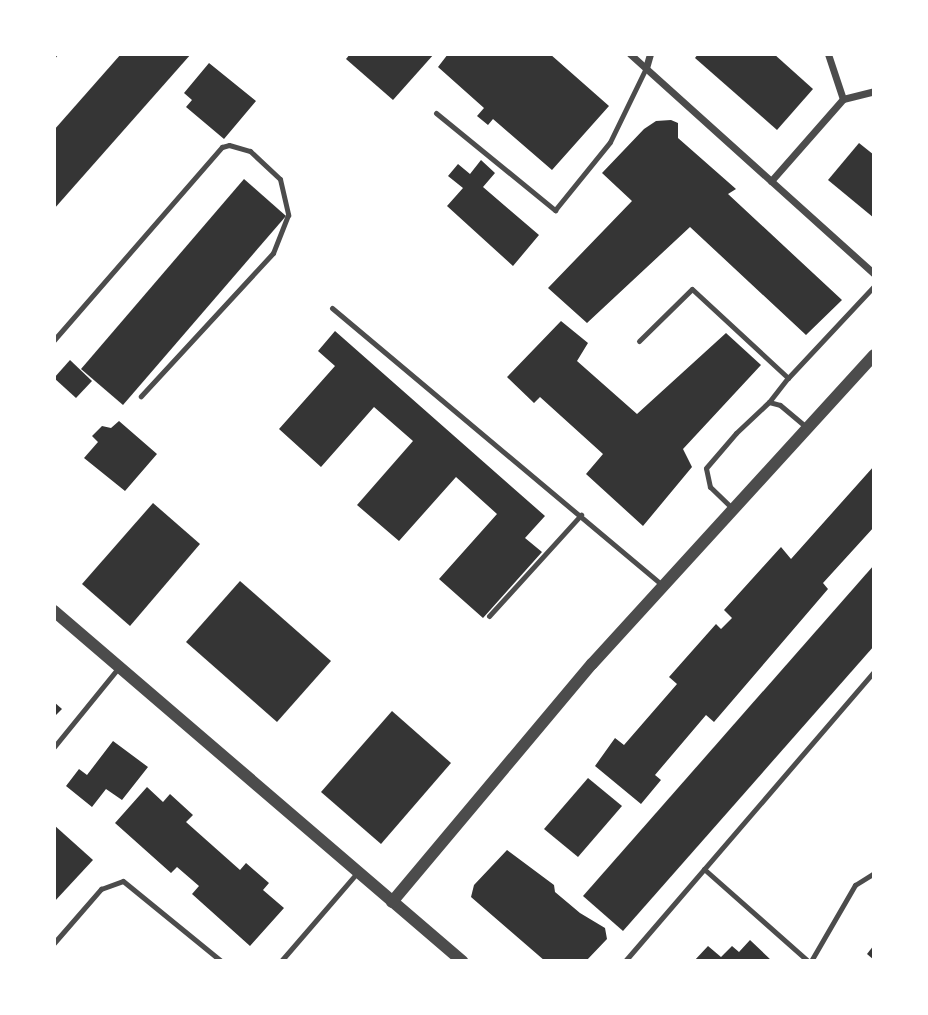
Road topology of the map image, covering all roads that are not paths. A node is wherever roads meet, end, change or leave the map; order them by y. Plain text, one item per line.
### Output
1 (630, 54) edge
2 (650, 54) edge
3 (828, 54) edge
4 (646, 68) junction
5 (874, 91) edge
6 (843, 99) junction
7 (436, 113) dead end
8 (771, 181) junction
9 (874, 274) edge
10 (874, 286) edge
11 (332, 307) dead end
12 (54, 340) edge
13 (639, 341) dead end
14 (874, 355) edge
15 (789, 378) junction
16 (141, 397) dead end
17 (769, 402) junction
18 (807, 428) junction
19 (733, 509) junction
20 (581, 515) junction
21 (663, 586) junction
22 (54, 611) edge
23 (489, 616) dead end
24 (119, 667) junction
25 (874, 671) edge
26 (54, 747) edge
27 (704, 869) junction
28 (358, 872) junction
29 (874, 873) edge
30 (392, 902) junction
31 (54, 943) edge
32 (221, 961) edge
33 (281, 961) edge
34 (462, 961) edge
35 (625, 961) edge
36 (809, 961) edge

1 - 4 street
2 - 4 street
3 - 6 street
4 - 7 lane
4 - 8 street
5 - 6 street
6 - 8 street
8 - 9 street
10 - 15 lane
11 - 20 lane
12 - 16 lane
13 - 15 lane
14 - 18 street
15 - 17 lane
17 - 18 lane
17 - 19 lane
18 - 19 street
19 - 21 street
20 - 21 lane
20 - 23 lane
21 - 30 street
22 - 24 street
24 - 26 lane
24 - 28 street
25 - 27 lane
27 - 35 lane
27 - 36 lane
28 - 30 street
28 - 33 lane
29 - 36 lane
30 - 34 street
31 - 32 lane

